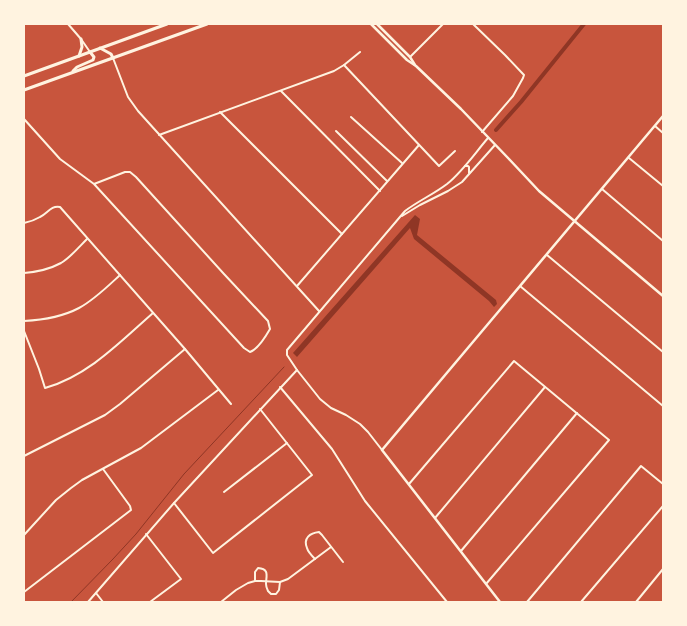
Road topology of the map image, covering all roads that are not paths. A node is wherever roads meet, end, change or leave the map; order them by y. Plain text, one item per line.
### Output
1 (68, 24) edge
2 (164, 24) edge
3 (207, 24) edge
4 (371, 24) edge
5 (377, 24) edge
6 (443, 24) edge
7 (473, 24) edge
8 (81, 39) junction
9 (100, 48) junction
10 (90, 52) junction
11 (360, 52) dead end
12 (79, 56) junction
13 (410, 57) junction
14 (113, 58) junction
15 (407, 60) junction
16 (344, 65) junction
17 (416, 66) junction
18 (72, 73) junction
19 (24, 76) edge
20 (24, 90) edge
21 (281, 90) junction
22 (220, 112) junction
23 (663, 116) edge
24 (351, 117) dead end
25 (24, 119) edge
26 (655, 126) junction
27 (336, 131) dead end
28 (482, 132) junction
29 (663, 132) edge
30 (159, 135) junction
31 (488, 138) junction
32 (419, 145) junction
33 (495, 145) junction
34 (455, 151) dead end
35 (628, 157) junction
36 (403, 163) junction
37 (464, 166) junction
38 (469, 175) junction
39 (387, 181) junction
40 (94, 184) junction
41 (663, 186) edge
42 (602, 189) junction
43 (380, 190) junction
44 (400, 218) junction
45 (574, 222) junction
46 (24, 224) edge
47 (342, 234) junction
48 (88, 238) junction
49 (663, 240) edge
50 (547, 255) junction
51 (24, 273) edge
52 (120, 275) junction
53 (297, 286) junction
54 (520, 286) junction
55 (663, 296) edge
56 (319, 311) junction
57 (153, 313) junction
58 (24, 321) edge
59 (24, 331) edge
60 (185, 349) junction
61 (663, 352) edge
62 (297, 370) junction
63 (545, 387) junction
64 (280, 388) junction
65 (218, 390) junction
66 (231, 404) dead end
67 (663, 406) edge
68 (260, 409) junction
69 (577, 413) junction
70 (287, 443) junction
71 (382, 450) junction
72 (24, 456) edge
73 (103, 469) junction
74 (409, 484) junction
75 (663, 484) edge
76 (224, 492) dead end
77 (174, 503) junction
78 (663, 506) edge
79 (435, 518) junction
80 (146, 534) junction
81 (24, 535) edge
82 (331, 547) junction
83 (461, 551) junction
84 (315, 559) junction
85 (343, 562) dead end
86 (663, 569) edge
87 (255, 581) junction
88 (266, 581) junction
89 (280, 582) junction
90 (486, 584) junction
91 (24, 592) edge
92 (96, 593) junction
93 (88, 602) edge
94 (103, 602) edge
95 (150, 602) edge
96 (220, 602) edge
97 (447, 602) edge
98 (500, 602) edge
99 (527, 602) edge
100 (581, 602) edge
101 (636, 602) edge

1 - 8 street
2 - 9 main road
3 - 14 main road
4 - 15 street
5 - 13 street
6 - 13 street
7 - 28 street
8 - 10 street
8 - 12 main road
9 - 10 main road
9 - 14 main road
10 - 12 main road
10 - 18 main road
11 - 16 street
12 - 19 main road
13 - 15 street
13 - 17 street
14 - 18 main road
14 - 30 street
15 - 17 street
16 - 21 street
16 - 32 street
17 - 28 street
18 - 20 main road
21 - 22 street
21 - 43 street
22 - 30 street
22 - 47 street
23 - 26 street
24 - 36 street
25 - 40 street
26 - 29 street
26 - 35 street
27 - 39 street
28 - 31 street
30 - 53 street
31 - 33 street
31 - 37 street
32 - 34 street
32 - 36 street
33 - 38 street
33 - 45 street
35 - 41 street
35 - 42 street
36 - 39 street
37 - 38 street
37 - 44 street
38 - 44 street
39 - 43 street
40 - 40 street
42 - 45 street
42 - 49 street
43 - 47 street
44 - 56 street
45 - 50 street
45 - 55 street
46 - 48 street
47 - 53 street
48 - 51 street
48 - 52 street
50 - 54 street
50 - 61 street
52 - 57 street
52 - 58 street
53 - 56 street
54 - 67 street
54 - 71 street
56 - 62 street
57 - 59 street
57 - 60 street
60 - 65 street
60 - 72 street
62 - 64 street
62 - 71 street
63 - 69 street
63 - 74 street
63 - 79 street
64 - 68 street
64 - 97 street
65 - 66 street
65 - 73 street
68 - 70 street
68 - 77 street
69 - 83 street
69 - 90 street
70 - 76 street
70 - 77 street
71 - 74 street
73 - 81 street
73 - 91 street
74 - 79 street
75 - 99 street
77 - 80 street
78 - 100 street
79 - 83 street
80 - 92 street
80 - 95 street
82 - 84 street
82 - 84 street
82 - 85 street
83 - 90 street
84 - 89 street
86 - 101 street
87 - 88 street
87 - 88 street
87 - 96 street
88 - 89 street
88 - 89 street
90 - 98 street
92 - 93 street
92 - 94 street

